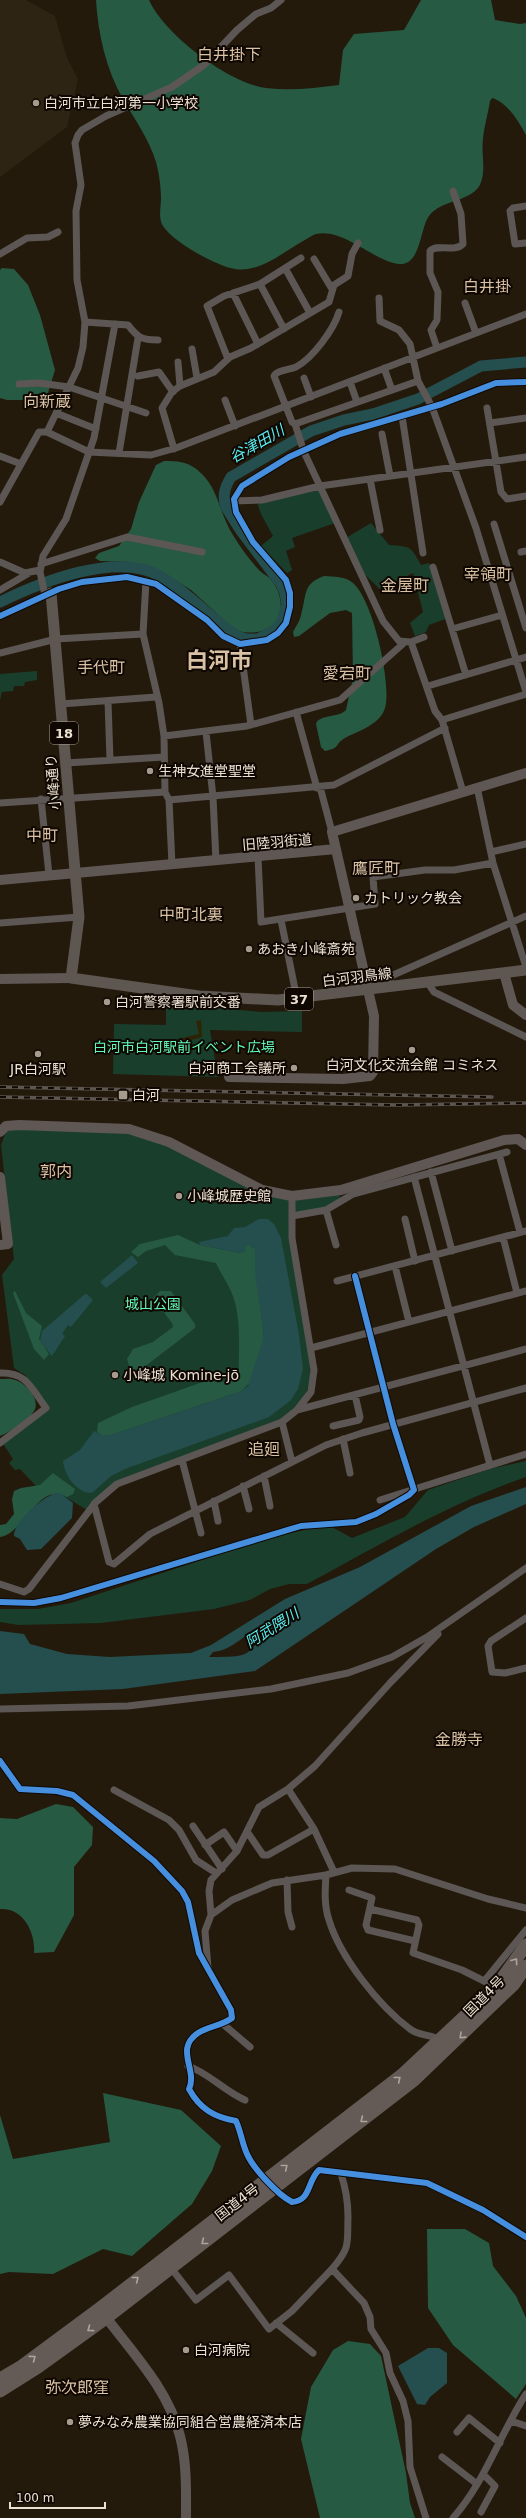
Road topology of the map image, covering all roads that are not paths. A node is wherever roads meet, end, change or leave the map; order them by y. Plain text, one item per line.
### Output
1 (281, 0) edge
2 (453, 191) dead end
3 (526, 206) edge
4 (58, 232) dead end
5 (358, 243) dead end
6 (526, 243) edge
7 (0, 254) edge
8 (301, 258) dead end
9 (314, 260) dead end
10 (285, 268) junction
11 (260, 284) junction
12 (332, 289) junction
13 (233, 294) junction
14 (379, 298) dead end
15 (465, 303) dead end
16 (339, 312) dead end
17 (310, 313) junction
18 (526, 314) edge
19 (85, 322) junction
20 (115, 324) junction
21 (284, 329) junction
22 (476, 334) junction
23 (138, 338) junction
24 (158, 340) dead end
25 (258, 344) junction
26 (437, 348) junction
27 (192, 349) dead end
28 (414, 357) junction
29 (228, 359) junction
30 (178, 362) dead end
31 (384, 368) junction
32 (138, 376) dead end
33 (197, 378) junction
34 (304, 378) dead end
35 (350, 382) junction
36 (526, 382) edge
37 (420, 383) junction
38 (19, 384) dead end
39 (180, 386) junction
40 (69, 387) junction
41 (392, 390) junction
42 (173, 392) junction
43 (311, 397) junction
44 (102, 398) junction
45 (225, 400) dead end
46 (357, 402) junction
47 (430, 404) junction
48 (286, 406) junction
49 (127, 407) junction
50 (488, 408) dead end
51 (56, 413) junction
52 (146, 413) dead end
53 (402, 416) junction
54 (526, 418) edge
55 (490, 423) junction
56 (235, 426) junction
57 (296, 427) junction
58 (96, 429) junction
59 (47, 432) junction
60 (382, 434) dead end
61 (303, 447) junction
62 (174, 449) junction
63 (89, 452) junction
64 (119, 453) junction
65 (0, 456) edge
66 (526, 457) edge
67 (496, 461) junction
68 (20, 464) junction
69 (453, 467) junction
70 (411, 473) junction
71 (390, 476) junction
72 (370, 478) junction
73 (320, 486) junction
74 (526, 496) edge
75 (234, 501) junction
76 (0, 502) edge
77 (494, 524) dead end
78 (380, 530) dead end
79 (202, 552) dead end
80 (422, 553) dead end
81 (0, 562) edge
82 (433, 567) dead end
83 (41, 569) junction
84 (29, 572) junction
85 (146, 581) junction
86 (0, 590) edge
87 (47, 593) junction
88 (502, 615) junction
89 (0, 616) edge
90 (526, 628) edge
91 (452, 629) junction
92 (143, 634) junction
93 (424, 637) dead end
94 (56, 639) junction
95 (408, 642) junction
96 (240, 644) junction
97 (0, 653) edge
98 (526, 657) edge
99 (516, 660) junction
100 (466, 675) junction
101 (428, 686) junction
102 (526, 693) edge
103 (156, 697) junction
104 (108, 701) junction
105 (61, 704) junction
106 (296, 712) junction
107 (442, 720) junction
108 (251, 725) junction
109 (445, 728) junction
110 (206, 732) junction
111 (164, 736) junction
112 (164, 757) junction
113 (110, 760) junction
114 (66, 763) junction
115 (526, 773) edge
116 (477, 787) junction
117 (318, 788) junction
118 (165, 792) junction
119 (463, 792) junction
120 (213, 796) junction
121 (70, 797) junction
122 (41, 799) junction
123 (169, 800) junction
124 (0, 803) edge
125 (332, 832) junction
126 (526, 844) edge
127 (336, 849) junction
128 (491, 852) junction
129 (258, 857) junction
130 (216, 861) junction
131 (493, 863) junction
132 (172, 865) junction
133 (76, 873) junction
134 (49, 875) junction
135 (0, 880) edge
136 (349, 909) junction
137 (526, 916) edge
138 (78, 917) junction
139 (281, 920) junction
140 (512, 922) junction
141 (0, 923) edge
142 (526, 968) edge
143 (504, 973) junction
144 (71, 978) junction
145 (0, 979) edge
146 (428, 983) junction
147 (387, 988) junction
148 (367, 991) junction
149 (297, 999) junction
150 (526, 1015) edge
151 (526, 1037) edge
152 (229, 1077) dead end
153 (0, 1132) edge
154 (526, 1143) edge
155 (507, 1152) dead end
156 (499, 1154) junction
157 (452, 1155) junction
158 (455, 1166) junction
159 (431, 1172) junction
160 (0, 1177) edge
161 (414, 1177) junction
162 (343, 1194) junction
163 (292, 1196) junction
164 (326, 1210) junction
165 (292, 1216) junction
166 (405, 1219) dead end
167 (523, 1232) edge
168 (503, 1237) junction
169 (0, 1245) edge
170 (336, 1245) dead end
171 (452, 1251) junction
172 (435, 1255) junction
173 (415, 1261) junction
174 (395, 1266) junction
175 (355, 1276) junction
176 (337, 1281) dead end
177 (526, 1291) edge
178 (517, 1293) junction
179 (449, 1311) junction
180 (409, 1322) junction
181 (370, 1333) junction
182 (311, 1348) junction
183 (526, 1349) edge
184 (464, 1365) junction
185 (0, 1373) edge
186 (384, 1387) junction
187 (526, 1388) edge
188 (355, 1395) junction
189 (473, 1402) junction
190 (297, 1410) junction
191 (282, 1422) junction
192 (393, 1424) junction
193 (333, 1426) dead end
194 (342, 1439) junction
195 (0, 1443) edge
196 (526, 1454) edge
197 (182, 1460) junction
198 (292, 1462) junction
199 (490, 1465) junction
200 (350, 1472) dead end
201 (264, 1476) junction
202 (243, 1486) junction
203 (414, 1490) junction
204 (380, 1500) dead end
205 (214, 1502) junction
206 (94, 1504) junction
207 (270, 1506) dead end
208 (249, 1509) dead end
209 (196, 1510) junction
210 (218, 1520) dead end
211 (201, 1533) dead end
212 (526, 1568) edge
213 (0, 1584) edge
214 (0, 1602) edge
215 (526, 1618) edge
216 (442, 1628) junction
217 (526, 1668) edge
218 (0, 1710) edge
219 (0, 1762) edge
220 (288, 1789) junction
221 (114, 1790) dead end
222 (193, 1826) dead end
223 (314, 1829) junction
224 (248, 1833) junction
225 (205, 1845) junction
226 (237, 1851) junction
227 (219, 1871) junction
228 (334, 1872) junction
229 (326, 1875) junction
230 (288, 1880) junction
231 (349, 1890) dead end
232 (526, 1908) edge
233 (370, 1909) junction
234 (211, 1915) junction
235 (292, 1927) dead end
236 (526, 1930) edge
237 (415, 1941) junction
238 (526, 1945) edge
239 (526, 1966) edge
240 (208, 1970) junction
241 (491, 1983) junction
242 (223, 2024) junction
243 (440, 2040) junction
244 (250, 2047) dead end
245 (188, 2066) junction
246 (245, 2100) dead end
247 (341, 2174) junction
248 (270, 2184) junction
249 (526, 2237) edge
250 (171, 2268) junction
251 (332, 2269) junction
252 (102, 2313) junction
253 (276, 2323) junction
254 (313, 2353) dead end
255 (0, 2379) edge
256 (0, 2391) edge
257 (526, 2394) edge
258 (511, 2420) junction
259 (526, 2426) edge
260 (457, 2432) dead end
261 (500, 2442) junction
262 (442, 2457) dead end
263 (483, 2474) junction
264 (477, 2484) junction
265 (481, 2512) dead end
266 (186, 2518) edge
267 (426, 2518) edge
268 (453, 2518) edge

1 - 19 street
2 - 26 street
3 - 6 street
4 - 7 street
5 - 12 street
8 - 10 street
9 - 12 street
10 - 11 street
10 - 17 street
11 - 13 street
11 - 21 street
12 - 17 street
13 - 25 street
13 - 29 street
14 - 28 street
15 - 22 street
16 - 48 street
17 - 21 street
18 - 22 street
19 - 20 street
19 - 40 street
20 - 23 street
20 - 44 street
21 - 25 street
22 - 26 street
23 - 24 street
23 - 49 street
25 - 29 street
26 - 28 street
27 - 33 street
28 - 31 street
28 - 37 street
29 - 33 street
30 - 39 street
31 - 35 street
31 - 41 street
32 - 42 street
33 - 39 street
34 - 43 street
35 - 43 street
35 - 46 street
36 - 47 street
37 - 41 street
37 - 47 street
38 - 40 street
39 - 42 street
40 - 44 street
40 - 51 street
41 - 46 street
42 - 62 street
43 - 48 street
44 - 49 street
44 - 58 street
45 - 56 street
46 - 57 street
47 - 53 street
47 - 69 street
48 - 56 street
48 - 57 street
49 - 52 street
49 - 64 street
50 - 55 street
51 - 58 street
51 - 59 street
53 - 61 street
53 - 70 street
54 - 55 street
55 - 67 street
56 - 62 street
57 - 61 street
58 - 63 street
59 - 63 street
59 - 68 street
60 - 71 street
61 - 73 street
61 - 75 street
62 - 64 street
63 - 64 street
63 - 83 street
65 - 68 street
66 - 67 street
67 - 69 street
67 - 74 street
68 - 76 street
69 - 70 street
69 - 88 street
70 - 71 street
70 - 80 street
71 - 72 street
72 - 73 street
72 - 78 street
73 - 75 street
73 - 95 street
75 - 96 street
77 - 90 street
79 - 83 street
81 - 84 street
82 - 91 street
83 - 84 street
83 - 87 street
84 - 86 street
85 - 87 street
85 - 92 street
85 - 96 street
87 - 89 street
87 - 94 main road, 小峰通り / 18
88 - 91 street
88 - 99 street
91 - 100 street
92 - 94 street
92 - 103 street
93 - 95 street
94 - 97 street
94 - 105 main road, 小峰通り / 18
95 - 101 street
95 - 106 street
96 - 108 street
98 - 99 street
99 - 100 street
99 - 102 street
100 - 101 street
101 - 107 street
102 - 107 street
103 - 104 street
103 - 111 street
104 - 105 street
104 - 113 street
105 - 114 main road, 小峰通り / 18
106 - 108 street
106 - 117 street
107 - 109 street
108 - 110 street
109 - 117 street
109 - 119 street
110 - 111 street
110 - 120 street
111 - 112 street
112 - 113 street
112 - 118 street
113 - 114 street
114 - 121 main road, 小峰通り / 18
115 - 116 street, 旧陸羽街道
116 - 119 street, 旧陸羽街道
116 - 128 street
117 - 120 street
117 - 125 street
118 - 121 street
118 - 123 street
119 - 125 street, 旧陸羽街道
120 - 123 street
120 - 130 street
121 - 122 street
121 - 133 main road, 小峰通り / 18
122 - 124 street
122 - 134 street
123 - 132 street
125 - 127 street, 旧陸羽街道
126 - 128 street
127 - 129 street, 旧陸羽街道
127 - 136 street
128 - 131 street
129 - 130 street, 旧陸羽街道
129 - 139 street
130 - 132 street, 旧陸羽街道
131 - 136 street
131 - 140 street
132 - 133 street, 旧陸羽街道
133 - 134 street, 旧陸羽街道
133 - 138 main road, 18
134 - 135 street, 旧陸羽街道
136 - 139 street
136 - 148 street
137 - 140 street
138 - 141 street
138 - 144 main road, 18
139 - 149 street
140 - 142 street
140 - 147 street
142 - 143 main road, 白河羽鳥線 / 37
143 - 146 main road, 白河羽鳥線 / 37
143 - 150 street
144 - 145 street
144 - 149 main road, 白河羽鳥線 / 37
146 - 147 main road, 白河羽鳥線 / 37
146 - 151 street
147 - 148 main road, 白河羽鳥線 / 37
148 - 149 main road, 白河羽鳥線 / 37
148 - 152 street
153 - 163 street
154 - 157 street
155 - 156 street
156 - 158 street
156 - 167 street
157 - 158 street
157 - 162 street
158 - 159 street
159 - 161 street
159 - 171 street
160 - 169 street
161 - 162 street
161 - 172 street
162 - 163 street
162 - 164 street
163 - 165 street
164 - 165 street
164 - 170 street
165 - 182 street
166 - 173 street
167 - 168 street
168 - 171 street
168 - 178 street
171 - 172 street
172 - 173 street
172 - 179 street
173 - 174 street
174 - 175 street
174 - 180 street
175 - 176 street
175 - 181 street
177 - 178 street
178 - 179 street
179 - 180 street
179 - 184 street
180 - 181 street
181 - 182 street
181 - 186 street
182 - 190 street
183 - 184 street
184 - 186 street
184 - 189 street
185 - 195 street
186 - 188 street
186 - 192 street
187 - 189 street
188 - 190 street
188 - 193 street
189 - 192 street
189 - 199 street
190 - 191 street
191 - 197 street
191 - 198 street
192 - 194 street
192 - 203 street
194 - 198 street
194 - 200 street
196 - 199 street
197 - 206 street
197 - 209 street
198 - 201 street
199 - 203 street
201 - 202 street
201 - 207 street
202 - 205 street
202 - 208 street
203 - 204 street
203 - 214 street
205 - 209 street
205 - 210 street
206 - 209 street
206 - 213 street
209 - 211 street
212 - 216 street
215 - 217 street
216 - 218 street
216 - 220 street
219 - 240 street
220 - 223 street
220 - 224 street
221 - 227 street
222 - 225 street
223 - 224 street
223 - 228 street
224 - 226 street
225 - 226 street
225 - 227 street
226 - 227 street
227 - 234 street
228 - 229 street
228 - 232 street
229 - 230 street
229 - 243 street
230 - 234 street
230 - 235 street
231 - 233 street
233 - 237 street
233 - 237 street
234 - 240 street
236 - 241 street
237 - 241 street
241 -> 238 highway, 国道4号
239 -> 248 highway, 国道4号
240 - 242 street
241 - 243 highway, 国道4号
242 - 244 street
242 - 245 street
248 -> 243 highway, 国道4号
245 - 246 street
245 - 248 street
247 - 248 street
247 - 249 street
247 - 251 street
248 -> 250 highway, 国道4号
252 -> 248 highway, 国道4号
250 - 252 highway, 国道4号
250 - 253 street
251 - 253 street
251 - 267 street
255 -> 252 highway, 国道4号
252 -> 256 highway, 国道4号
252 - 266 street
253 - 254 street
257 - 258 street
258 - 259 street
258 - 261 street
260 - 261 street
261 - 263 street
262 - 264 street
263 - 264 street
263 - 265 street
264 - 268 street

